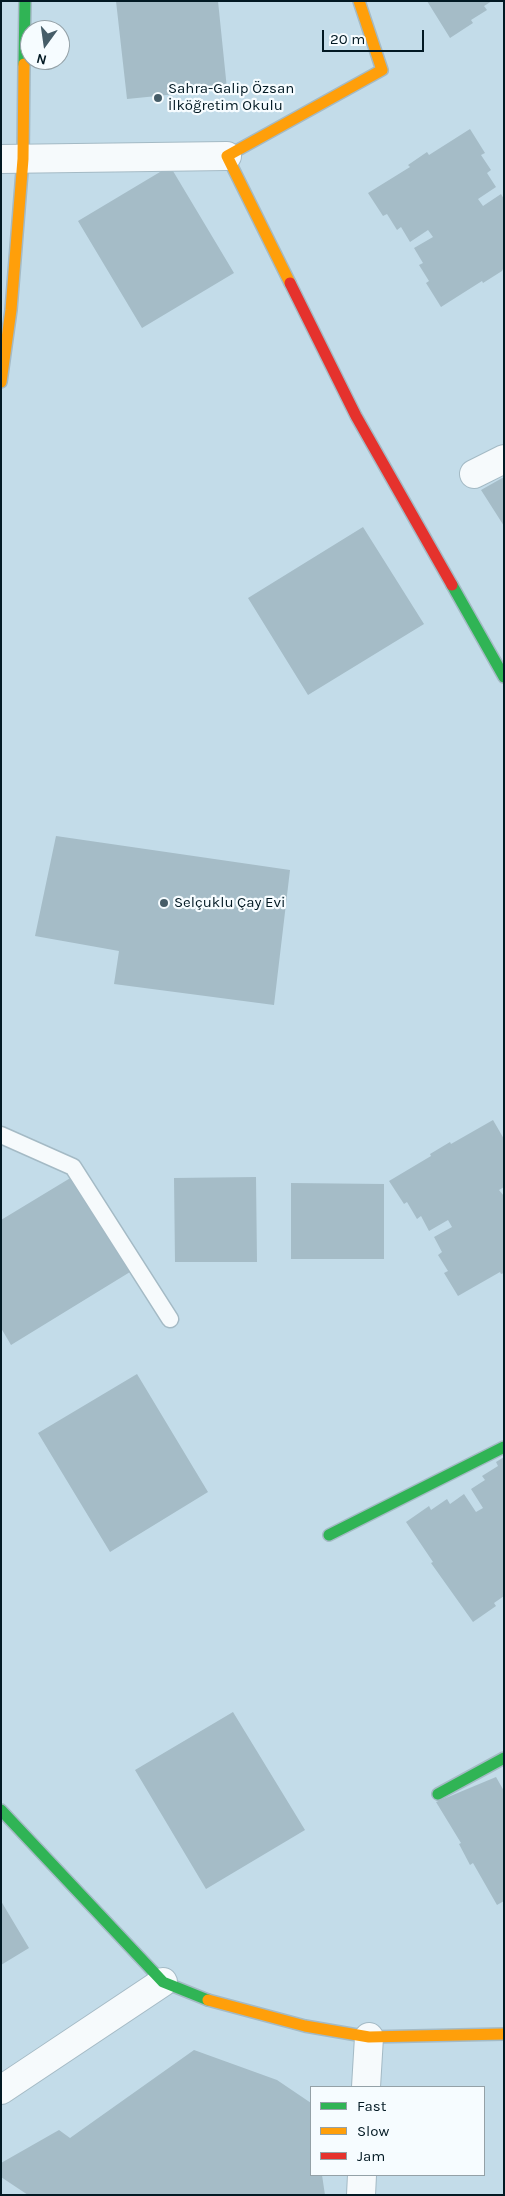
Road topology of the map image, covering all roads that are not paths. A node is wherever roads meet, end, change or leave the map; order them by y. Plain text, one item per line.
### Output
1 (25, 1) edge
2 (358, 1) edge
3 (227, 156) junction
4 (12, 159) edge
5 (1, 382) edge
6 (504, 459) edge
7 (474, 474) dead end
8 (504, 677) edge
9 (1, 1135) edge
10 (170, 1320) dead end
11 (504, 1447) edge
12 (330, 1535) dead end
13 (504, 1758) edge
14 (438, 1794) dead end
15 (2, 1813) edge
16 (163, 1982) junction
17 (504, 2034) edge
18 (369, 2037) junction
19 (366, 2086) edge
20 (1, 2090) edge
21 (362, 2176) edge
22 (361, 2195) edge

1 - 4 street
2 - 3 street
3 - 4 street
3 - 8 street
4 - 5 street
6 - 7 street
9 - 10 lane
11 - 12 street
13 - 14 street
15 - 16 street
16 - 18 street
16 - 20 street
17 - 18 street
18 - 19 street
21 - 22 street

